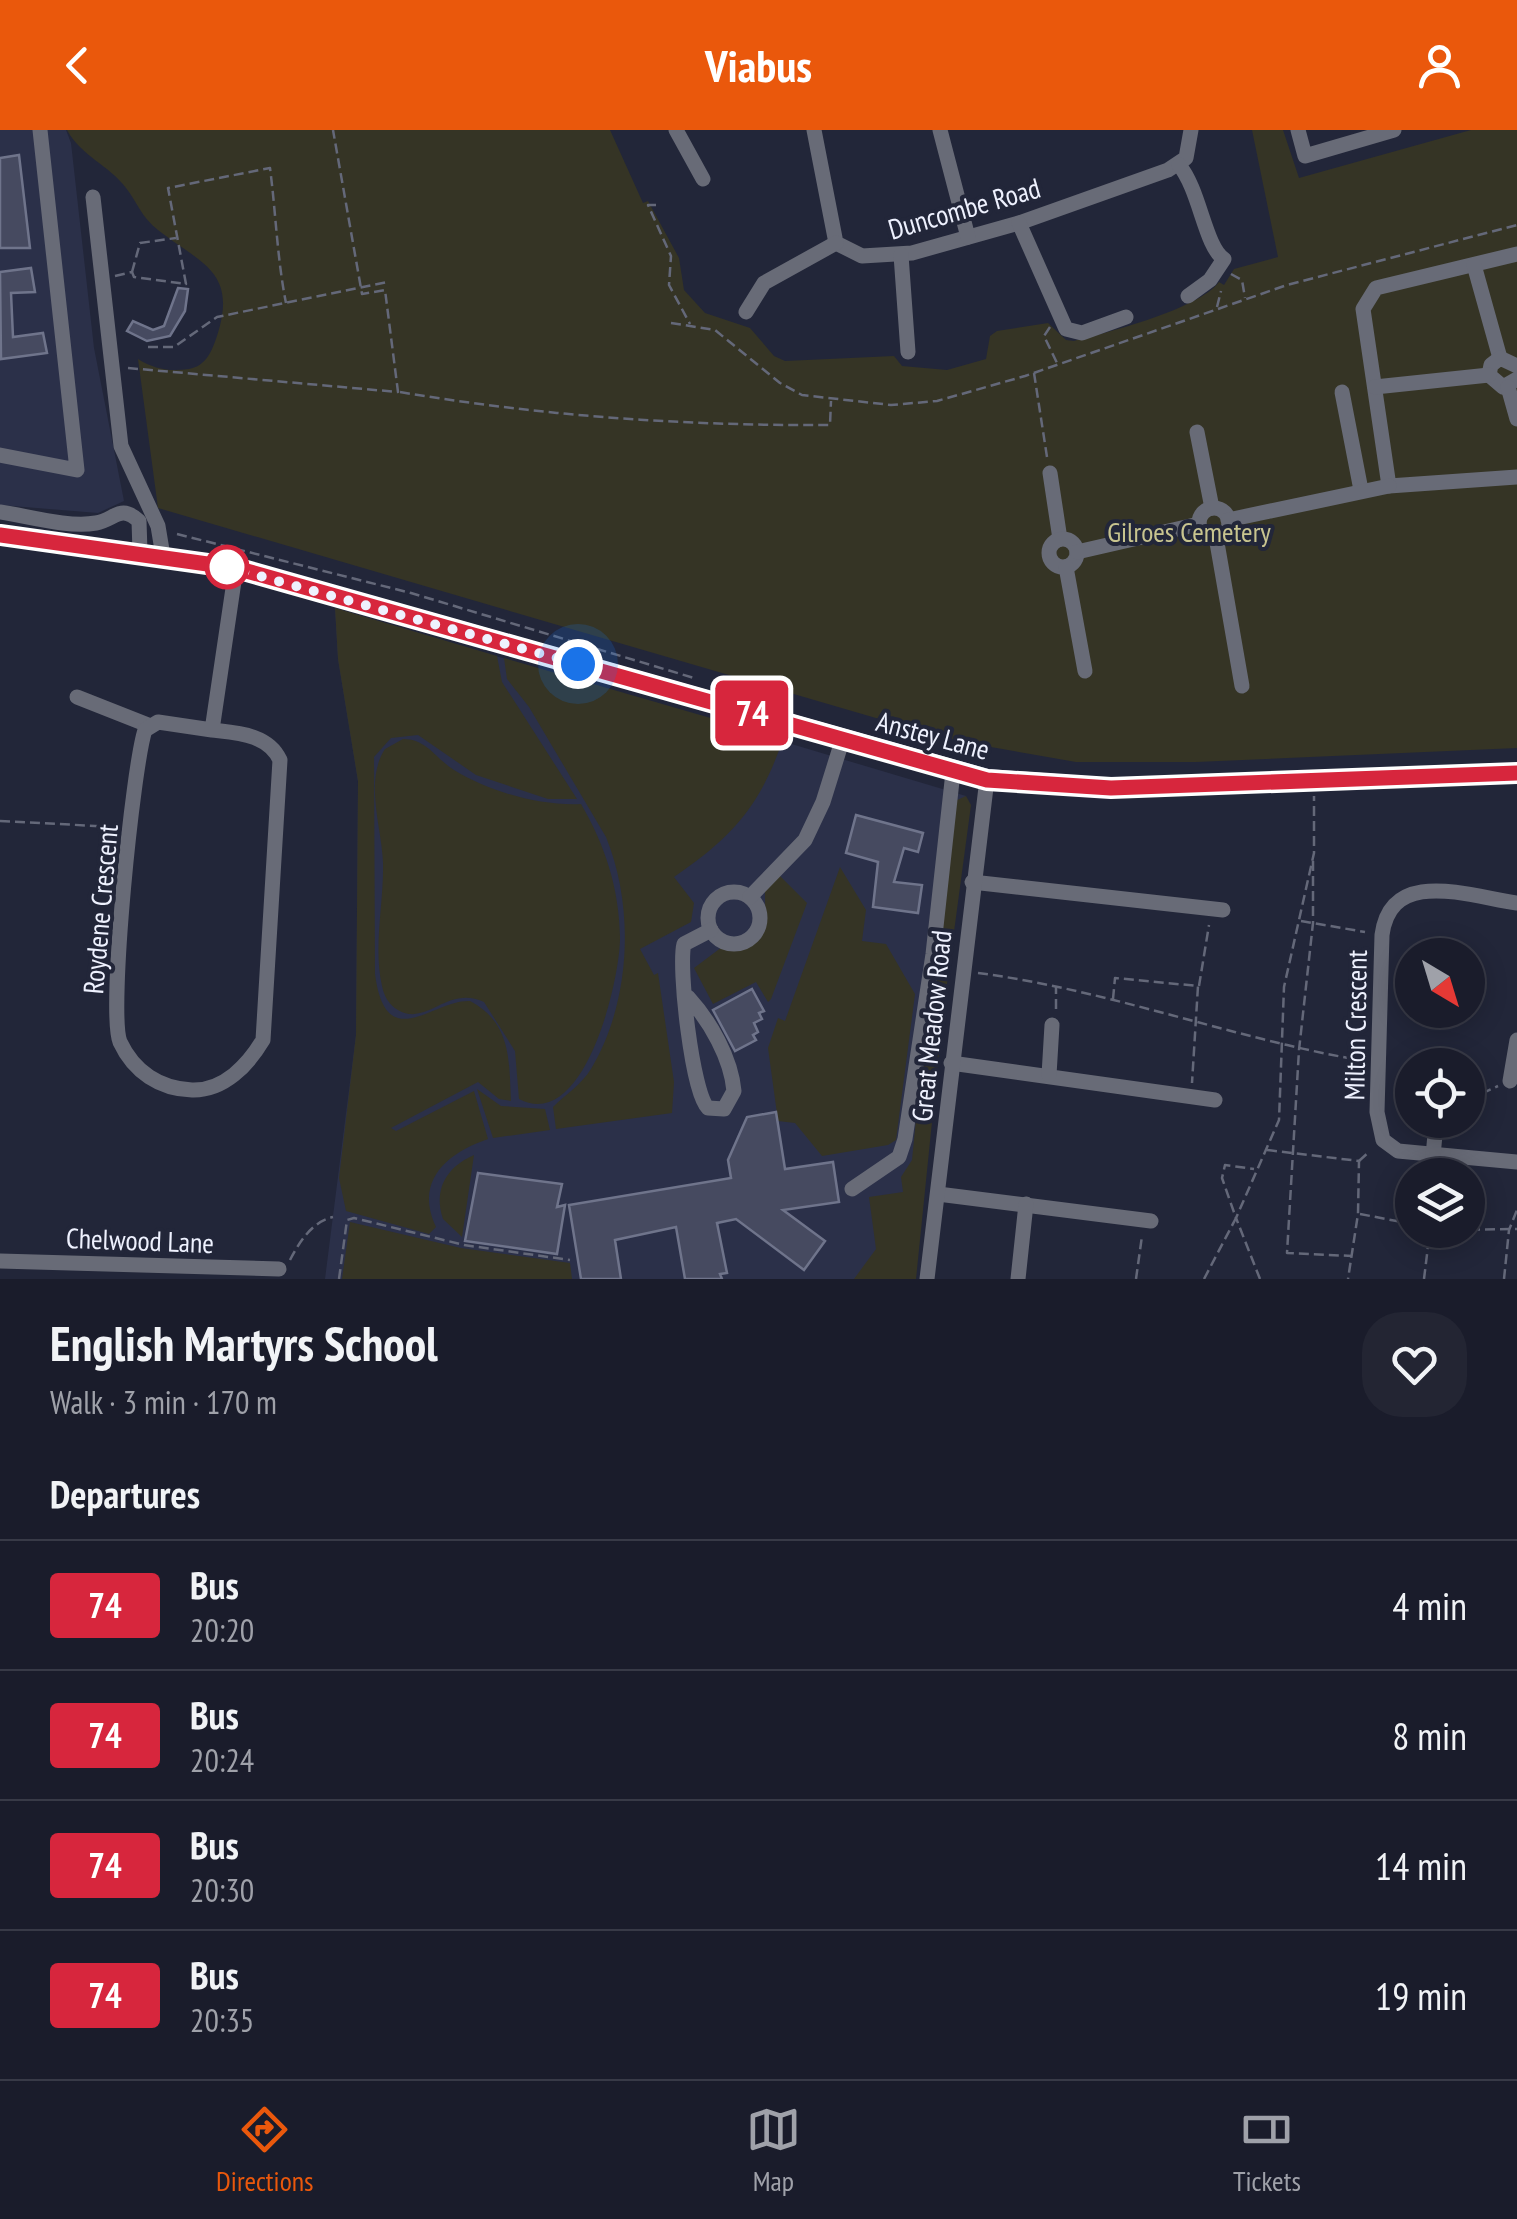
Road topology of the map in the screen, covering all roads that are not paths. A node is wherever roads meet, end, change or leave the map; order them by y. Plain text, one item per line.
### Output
1 (40, 130) edge
2 (676, 130) edge
3 (814, 130) edge
4 (940, 130) edge
5 (1190, 130) edge
6 (1298, 130) edge
7 (1394, 130) edge
8 (1179, 165) junction
9 (703, 179) dead end
10 (94, 197) dead end
11 (1019, 222) junction
12 (968, 237) junction
13 (836, 243) junction
14 (1517, 254) edge
15 (901, 255) junction
16 (1474, 266) junction
17 (1188, 296) dead end
18 (746, 312) dead end
19 (1126, 317) dead end
20 (908, 352) dead end
21 (1500, 358) junction
22 (1517, 366) edge
23 (1488, 374) junction
24 (1512, 383) edge
25 (1375, 386) junction
26 (1342, 392) dead end
27 (1517, 419) edge
28 (1197, 432) dead end
29 (0, 454) edge
30 (1050, 473) road end
31 (1517, 477) edge
32 (1390, 486) junction
33 (1361, 490) junction
34 (1212, 508) junction
35 (0, 512) edge
36 (1228, 520) junction
37 (1199, 524) junction
38 (0, 535) edge
39 (1216, 537) junction
40 (1060, 539) junction
41 (140, 552) junction
42 (1077, 552) junction
43 (163, 556) junction
44 (1066, 567) junction
45 (236, 568) junction
46 (1085, 670) dead end
47 (1242, 686) dead end
48 (76, 696) dead end
49 (148, 725) junction
50 (212, 730) junction
51 (843, 738) junction
52 (952, 772) junction
53 (1517, 773) edge
54 (987, 780) junction
55 (972, 882) junction
56 (750, 897) junction
57 (1517, 903) edge
58 (1217, 909) road end
59 (711, 930) junction
60 (688, 997) junction
61 (1052, 1024) road end
62 (1517, 1040) edge
63 (952, 1063) junction
64 (1049, 1076) junction
65 (1510, 1081) road end
66 (1215, 1100) dead end
67 (1435, 1138) edge
68 (1433, 1156) junction
69 (1517, 1162) edge
70 (852, 1189) dead end
71 (938, 1194) junction
72 (1026, 1204) junction
73 (1151, 1221) road end
74 (0, 1261) edge
75 (279, 1270) road end
76 (927, 1279) edge
77 (1018, 1279) edge

1 - 29 street
2 - 9 street
3 - 13 street
4 - 12 street
5 - 8 street
6 - 7 street
8 - 11 street, Duncombe Road
8 - 17 street
10 - 43 street
11 - 12 street, Duncombe Road
11 - 19 street
12 - 15 street, Duncombe Road
13 - 15 street, Duncombe Road
13 - 18 street
14 - 16 street
15 - 20 street
16 - 21 street
16 - 25 street
21 - 22 street
21 - 23 street
23 - 24 street
23 - 25 street
24 - 27 street
25 - 32 street
26 - 33 street
28 - 34 street
30 - 40 street
31 - 32 street
32 - 33 street
33 - 36 street
34 - 36 street
34 - 37 street
35 - 41 street
36 - 39 street
37 - 39 street
37 - 42 street
38 - 41 main road, Anstey Lane
39 - 47 street
40 - 42 street
40 - 44 street
41 - 43 main road, Anstey Lane
42 - 44 street
43 - 45 main road, Anstey Lane
44 - 46 street
45 - 50 street
45 - 51 main road, Anstey Lane
48 - 49 street
49 - 50 street, Roydene Crescent
49 - 50 street, Roydene Crescent
51 - 52 main road, Anstey Lane
51 - 56 street
52 - 54 main road, Anstey Lane
52 - 70 street
53 - 54 main road, Anstey Lane
54 - 55 street, Great Meadow Road
55 - 58 street
55 - 63 street, Great Meadow Road
56 - 59 street
56 - 59 street
57 - 68 street, Milton Crescent
59 - 60 street
60 - 60 street
61 - 64 street
62 - 65 street
63 - 64 street
63 - 71 street, Great Meadow Road
64 - 66 street
67 - 68 street
68 - 69 street
71 - 72 street
71 - 76 street, Great Meadow Road
72 - 73 street
72 - 77 street
74 - 75 street, Chelwood Lane

